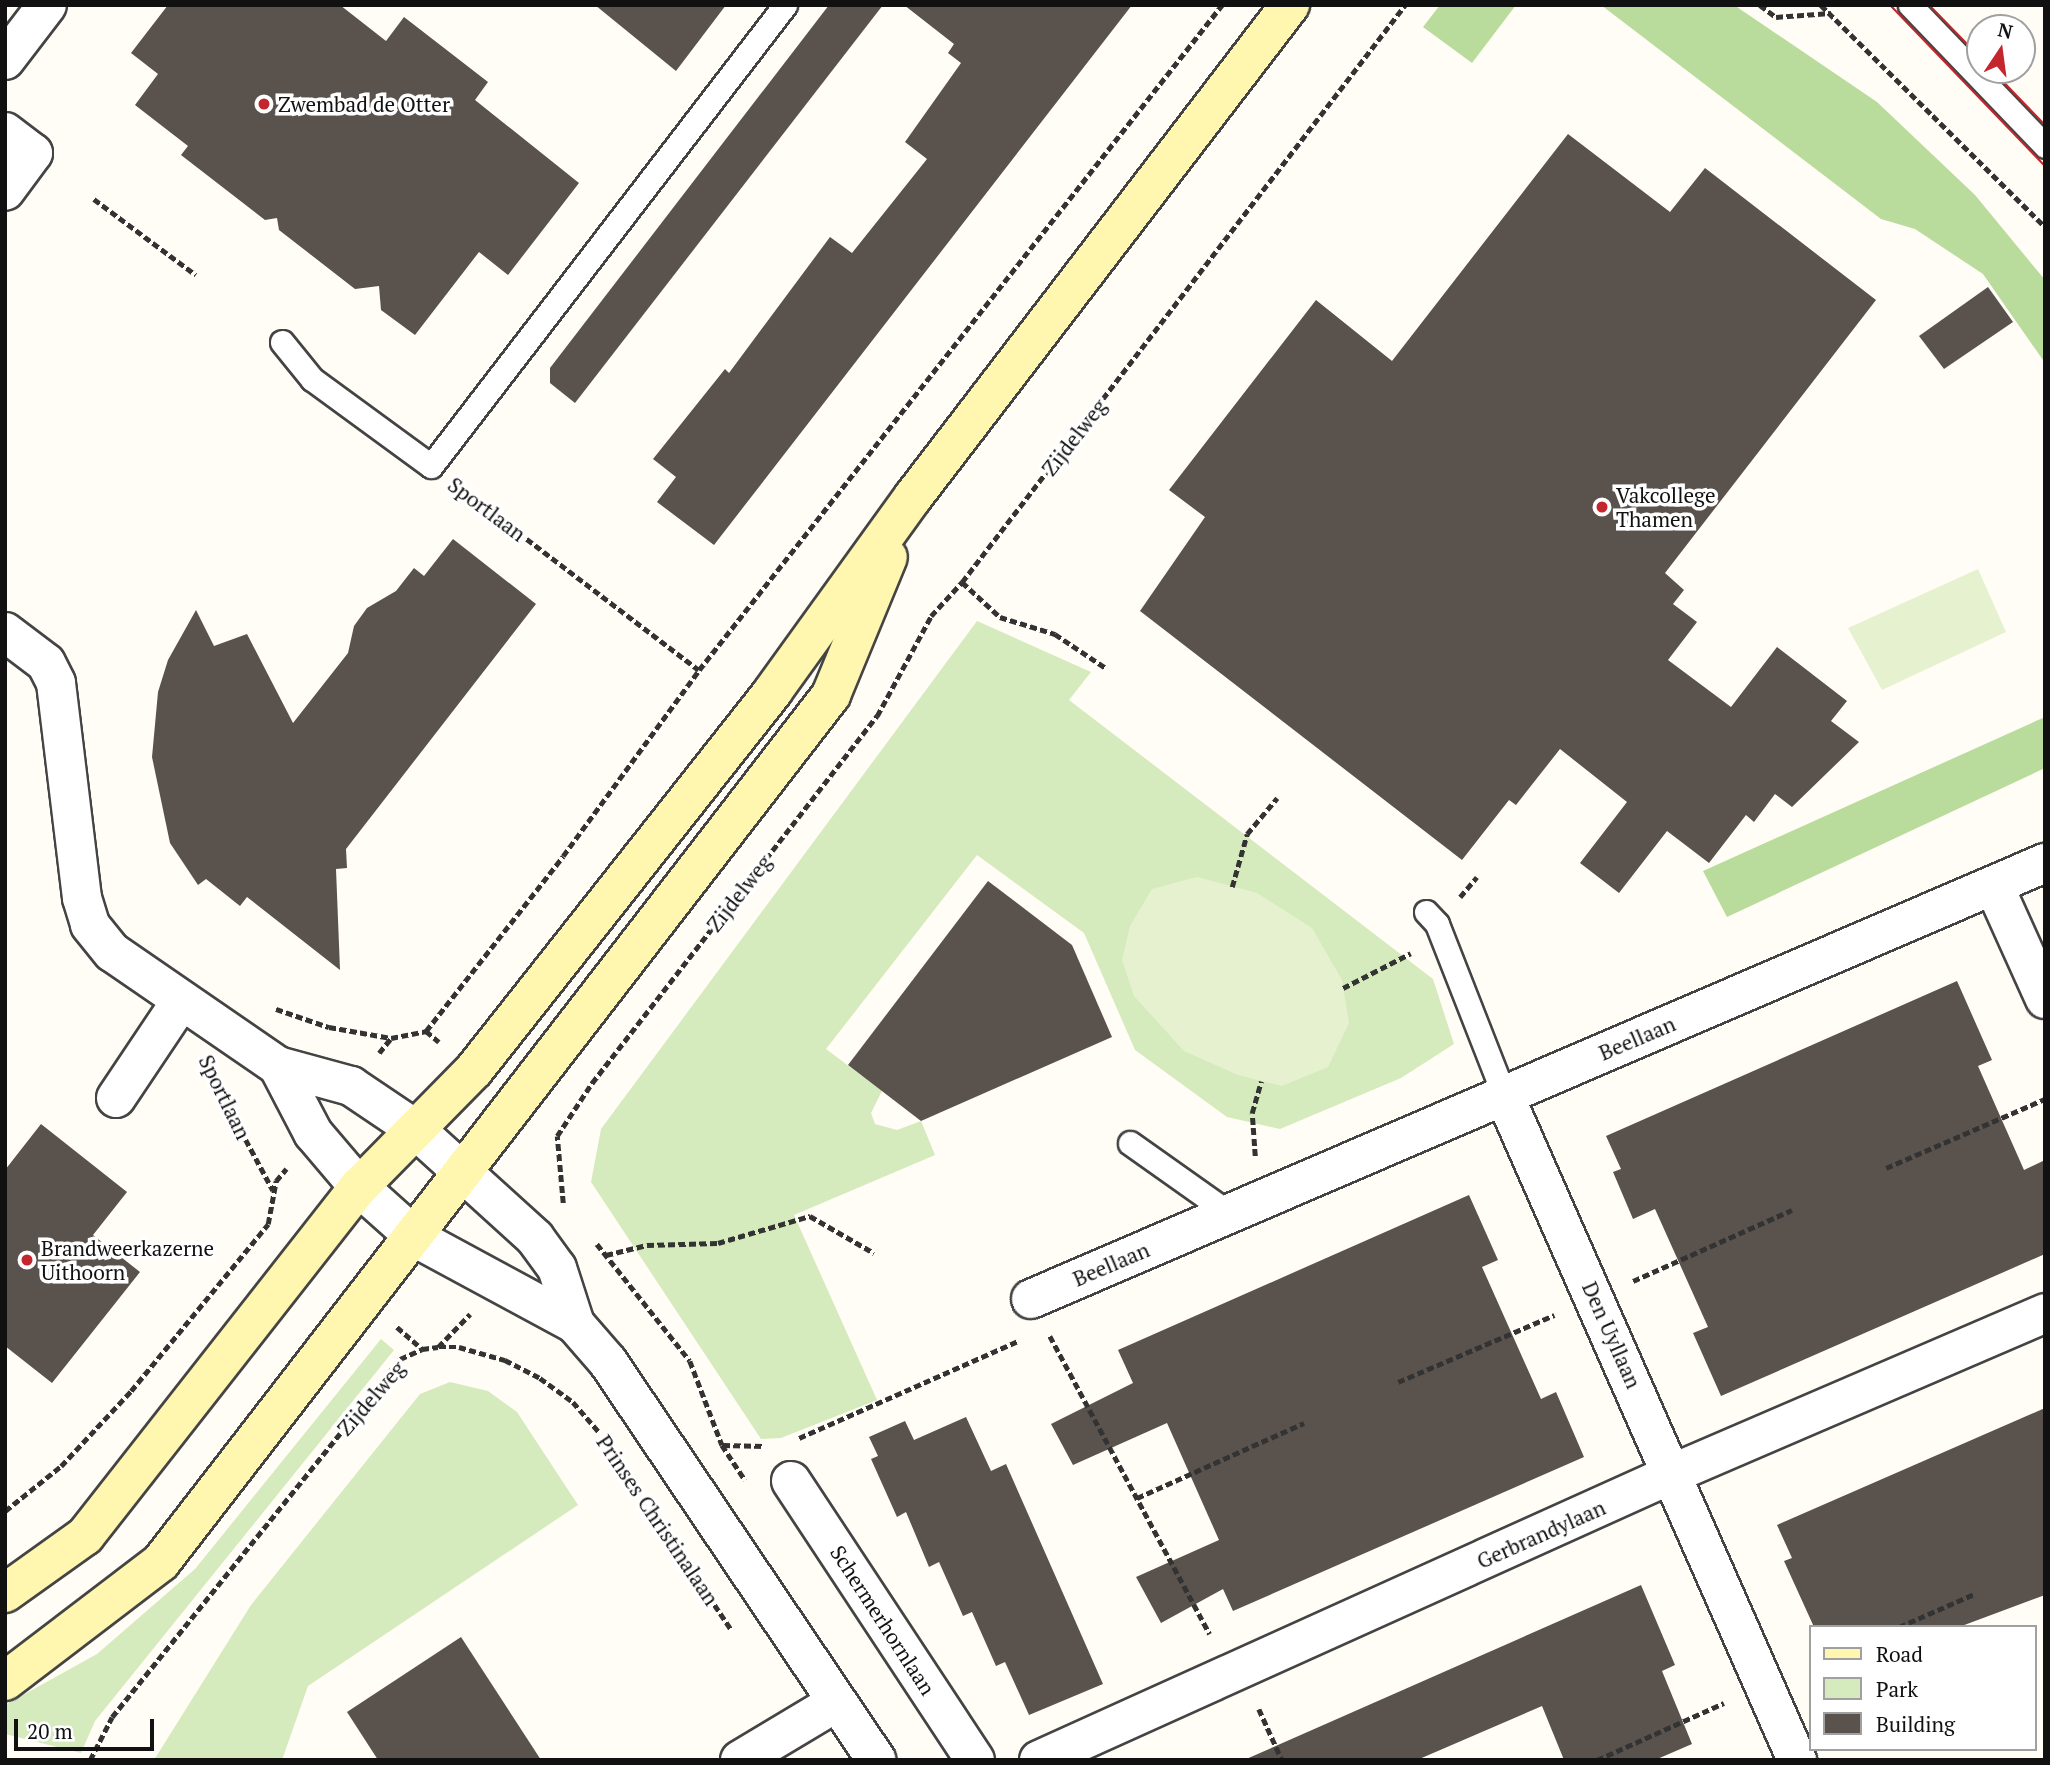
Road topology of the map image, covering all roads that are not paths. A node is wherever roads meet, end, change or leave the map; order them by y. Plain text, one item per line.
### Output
1 (47, 5) edge
2 (785, 5) edge
3 (1290, 5) edge
4 (1910, 5) edge
5 (5, 60) edge
6 (19, 143) edge
7 (2045, 146) edge
8 (5, 191) edge
9 (282, 342) dead end
10 (913, 497) junction
11 (5, 632) edge
12 (2045, 863) edge
13 (1994, 886) junction
14 (1426, 912) dead end
15 (2045, 999) edge
16 (181, 1000) junction
17 (278, 1066) junction
18 (1504, 1094) junction
19 (116, 1098) dead end
20 (415, 1129) junction
21 (1130, 1143) dead end
22 (466, 1172) junction
23 (359, 1186) junction
24 (1244, 1207) junction
25 (416, 1237) junction
26 (2045, 1313) edge
27 (1038, 1314) road end
28 (575, 1324) junction
29 (1674, 1473) junction
30 (791, 1481) dead end
31 (5, 1593) edge
32 (5, 1681) edge
33 (837, 1702) junction
34 (740, 1760) edge
35 (876, 1760) edge
36 (975, 1760) edge
37 (1039, 1760) edge
38 (1797, 1760) edge

1 - 5 street
2 - 9 lane, Sportlaan
3 - 10 main road
4 - 7 lane
6 - 8 street
10 - 20 main road
10 - 22 main road
11 - 16 street, Sportlaan
12 - 13 street, Beellaan
13 - 15 street
13 - 18 street, Beellaan
14 - 18 lane, Den Uyllaan
16 - 17 street, Sportlaan
16 - 19 street
17 - 20 street, Sportlaan
17 - 23 street, Sportlaan
18 - 24 street, Beellaan
18 - 29 street, Den Uyllaan
20 - 22 street, Sportlaan
20 - 23 main road
21 - 24 lane
22 - 25 main road
22 - 28 street
23 - 25 street, Sportlaan
23 - 31 main road
24 - 27 street, Beellaan
25 - 28 street
25 - 32 main road
26 - 29 street, Gerbrandylaan
28 - 33 street
29 - 37 street, Gerbrandylaan
29 - 38 street, Den Uyllaan
30 - 36 street, Schermerhornlaan
33 - 34 street
33 - 35 street

